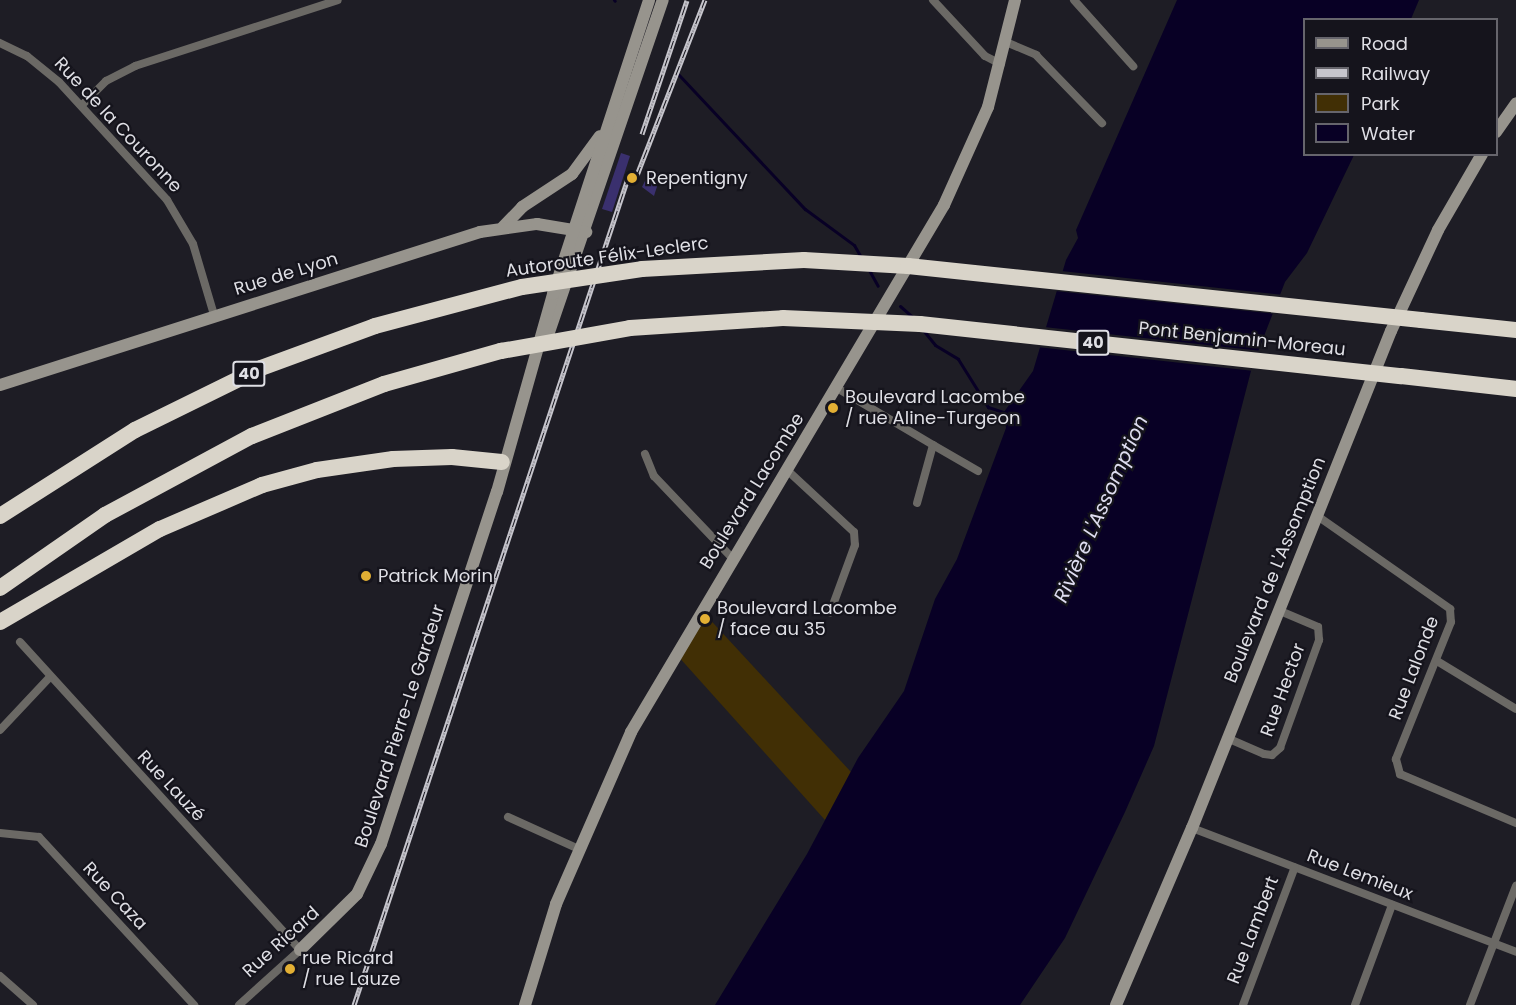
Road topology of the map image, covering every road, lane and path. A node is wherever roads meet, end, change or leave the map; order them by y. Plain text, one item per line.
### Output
1 (338, 0) edge
2 (649, 0) edge
3 (663, 0) edge
4 (933, 0) edge
5 (1015, 0) edge
6 (1074, 0) edge
7 (1006, 42) junction
8 (0, 43) edge
9 (1001, 64) junction
10 (1133, 66) dead end
11 (1516, 102) edge
12 (82, 105) junction
13 (1102, 123) dead end
14 (607, 125) junction
15 (1498, 130) edge
16 (1481, 156) edge
17 (503, 227) junction
18 (580, 231) junction
19 (214, 315) junction
20 (1516, 330) edge
21 (0, 385) edge
22 (837, 388) junction
23 (1516, 389) edge
24 (933, 445) junction
25 (645, 454) dead end
26 (502, 462) junction
27 (787, 470) junction
28 (978, 471) dead end
29 (917, 503) dead end
30 (1316, 515) junction
31 (0, 516) edge
32 (732, 558) junction
33 (0, 588) edge
34 (1278, 610) junction
35 (830, 613) dead end
36 (0, 622) edge
37 (20, 642) dead end
38 (1437, 660) junction
39 (49, 678) junction
40 (1516, 709) edge
41 (0, 730) edge
42 (1227, 738) junction
43 (508, 817) dead end
44 (1516, 823) edge
45 (1192, 828) junction
46 (0, 833) edge
47 (579, 849) junction
48 (1295, 867) junction
49 (1516, 886) edge
50 (1392, 905) junction
51 (347, 906) joint
52 (1493, 944) junction
53 (300, 950) junction
54 (1516, 952) edge
55 (0, 976) edge
56 (33, 1005) edge
57 (194, 1005) edge
58 (239, 1005) edge
59 (525, 1005) edge
60 (1116, 1005) edge
61 (1243, 1005) edge
62 (1355, 1005) edge
63 (1470, 1005) edge

1 - 12 street
2 - 14 street, Boulevard Pierre-Le Gardeur
3 - 18 street, Boulevard Pierre-Le Gardeur
4 - 9 street
5 - 7 street, Boulevard Lacombe
6 - 10 street
7 - 9 street, Boulevard Lacombe
7 - 13 street
8 - 12 street, Rue de la Couronne
9 - 22 street, Boulevard Lacombe
11 - 15 street
12 - 19 street, Rue de la Couronne
14 - 17 street
14 - 18 street, Boulevard Pierre-Le Gardeur
16 - 30 street, Boulevard de L'Assomption
17 - 18 street, Rue de Lyon
17 - 19 street, Rue de Lyon
18 - 26 street, Boulevard Pierre-Le Gardeur
19 - 21 street, Rue de Lyon
20 - 31 highway, Autoroute Félix-Leclerc / 40, bridge
22 - 24 street
22 - 27 street, Boulevard Lacombe
23 - 33 highway, Pont Benjamin-Moreau / 40, bridge
24 - 28 street
24 - 29 street
25 - 32 street
26 - 36 highway
26 - 51 street, Boulevard Pierre-Le Gardeur
27 - 32 street, Boulevard Lacombe
27 - 35 street
30 - 34 street, Boulevard de L'Assomption
30 - 38 street, Rue Lalonde
32 - 47 street, Boulevard Lacombe
34 - 42 street, Boulevard de L'Assomption
34 - 42 street, Rue Hector
37 - 39 street, Rue Lauzé
38 - 40 street
38 - 44 street, Rue Lalonde
39 - 41 street
39 - 53 street, Rue Lauzé
42 - 45 street, Boulevard de L'Assomption
43 - 47 street
45 - 48 street, Rue Lemieux
45 - 60 street, Boulevard de L'Assomption
46 - 57 street, Rue Caza
47 - 59 street, Boulevard Lacombe
48 - 50 street, Rue Lemieux
48 - 61 street, Rue Lambert
49 - 52 street
50 - 52 street, Rue Lemieux
50 - 62 street
51 - 53 street, Rue Ricard
52 - 54 street, Rue Lemieux
52 - 63 street
53 - 58 street, Rue Ricard
55 - 56 street

